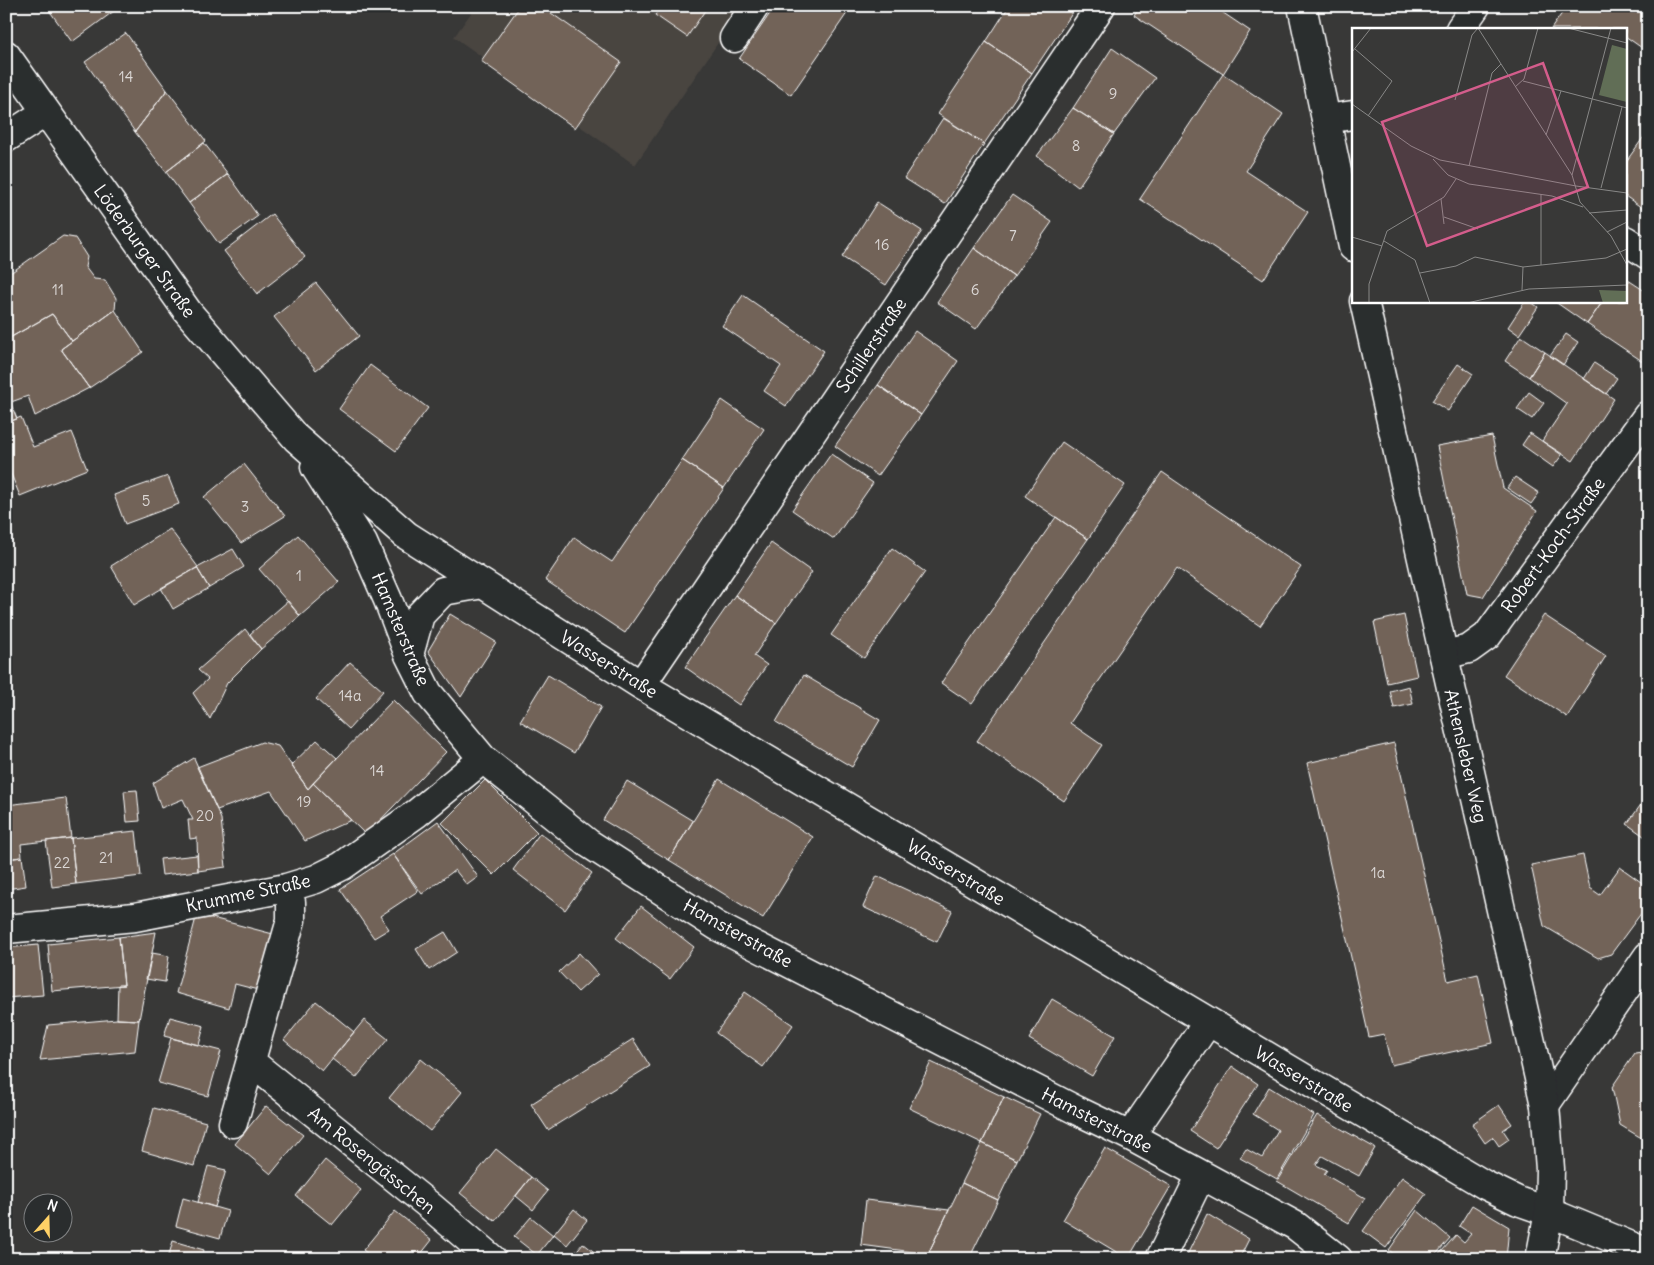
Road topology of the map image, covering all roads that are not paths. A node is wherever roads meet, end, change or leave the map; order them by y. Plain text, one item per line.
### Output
1 (755, 6) edge
2 (1101, 6) edge
3 (1302, 6) edge
4 (1476, 6) edge
5 (1461, 28) edge
6 (734, 38) dead end
7 (6, 54) edge
8 (46, 112) junction
9 (1352, 115) edge
10 (1326, 119) junction
11 (6, 138) edge
12 (1626, 241) edge
13 (1352, 242) edge
14 (1648, 255) edge
15 (1364, 302) edge
16 (1648, 415) edge
17 (296, 438) junction
18 (483, 584) junction
19 (1444, 654) junction
20 (409, 655) junction
21 (641, 685) junction
22 (483, 759) junction
23 (286, 888) junction
24 (6, 929) edge
25 (1648, 956) edge
26 (1208, 1022) junction
27 (251, 1062) junction
28 (1545, 1104) junction
29 (233, 1123) dead end
30 (1130, 1136) junction
31 (1201, 1175) junction
32 (1549, 1212) junction
33 (1648, 1253) edge
34 (492, 1259) edge
35 (1160, 1259) edge
36 (1338, 1259) edge
37 (1540, 1259) edge

1 - 6 street
2 - 21 street, Schillerstraße
3 - 10 street
4 - 5 street
7 - 8 street, Löderburger Straße
8 - 11 street
8 - 17 street, Löderburger Straße
9 - 10 street
10 - 13 street
12 - 14 street
15 - 19 street, Athensleber Weg
16 - 19 street, Robert-Koch-Straße
17 - 18 street, Wasserstraße
17 - 20 street, Hamsterstraße
18 - 20 street
18 - 21 street, Wasserstraße
19 - 28 street, Athensleber Weg
20 - 22 street, Hamsterstraße
21 - 26 street, Wasserstraße
22 - 23 street, Krumme Straße
22 - 30 street, Hamsterstraße
23 - 24 street, Krumme Straße
23 - 27 street
25 - 28 street
26 - 30 street
26 - 32 street, Wasserstraße
27 - 29 street
27 - 34 street, Am Rosengässchen
28 - 32 street, Athensleber Weg
30 - 31 street, Hamsterstraße
31 - 35 street
31 - 36 street, Hamsterstraße
32 - 33 street, Wasserstraße
32 - 37 street, Athensleber Weg

